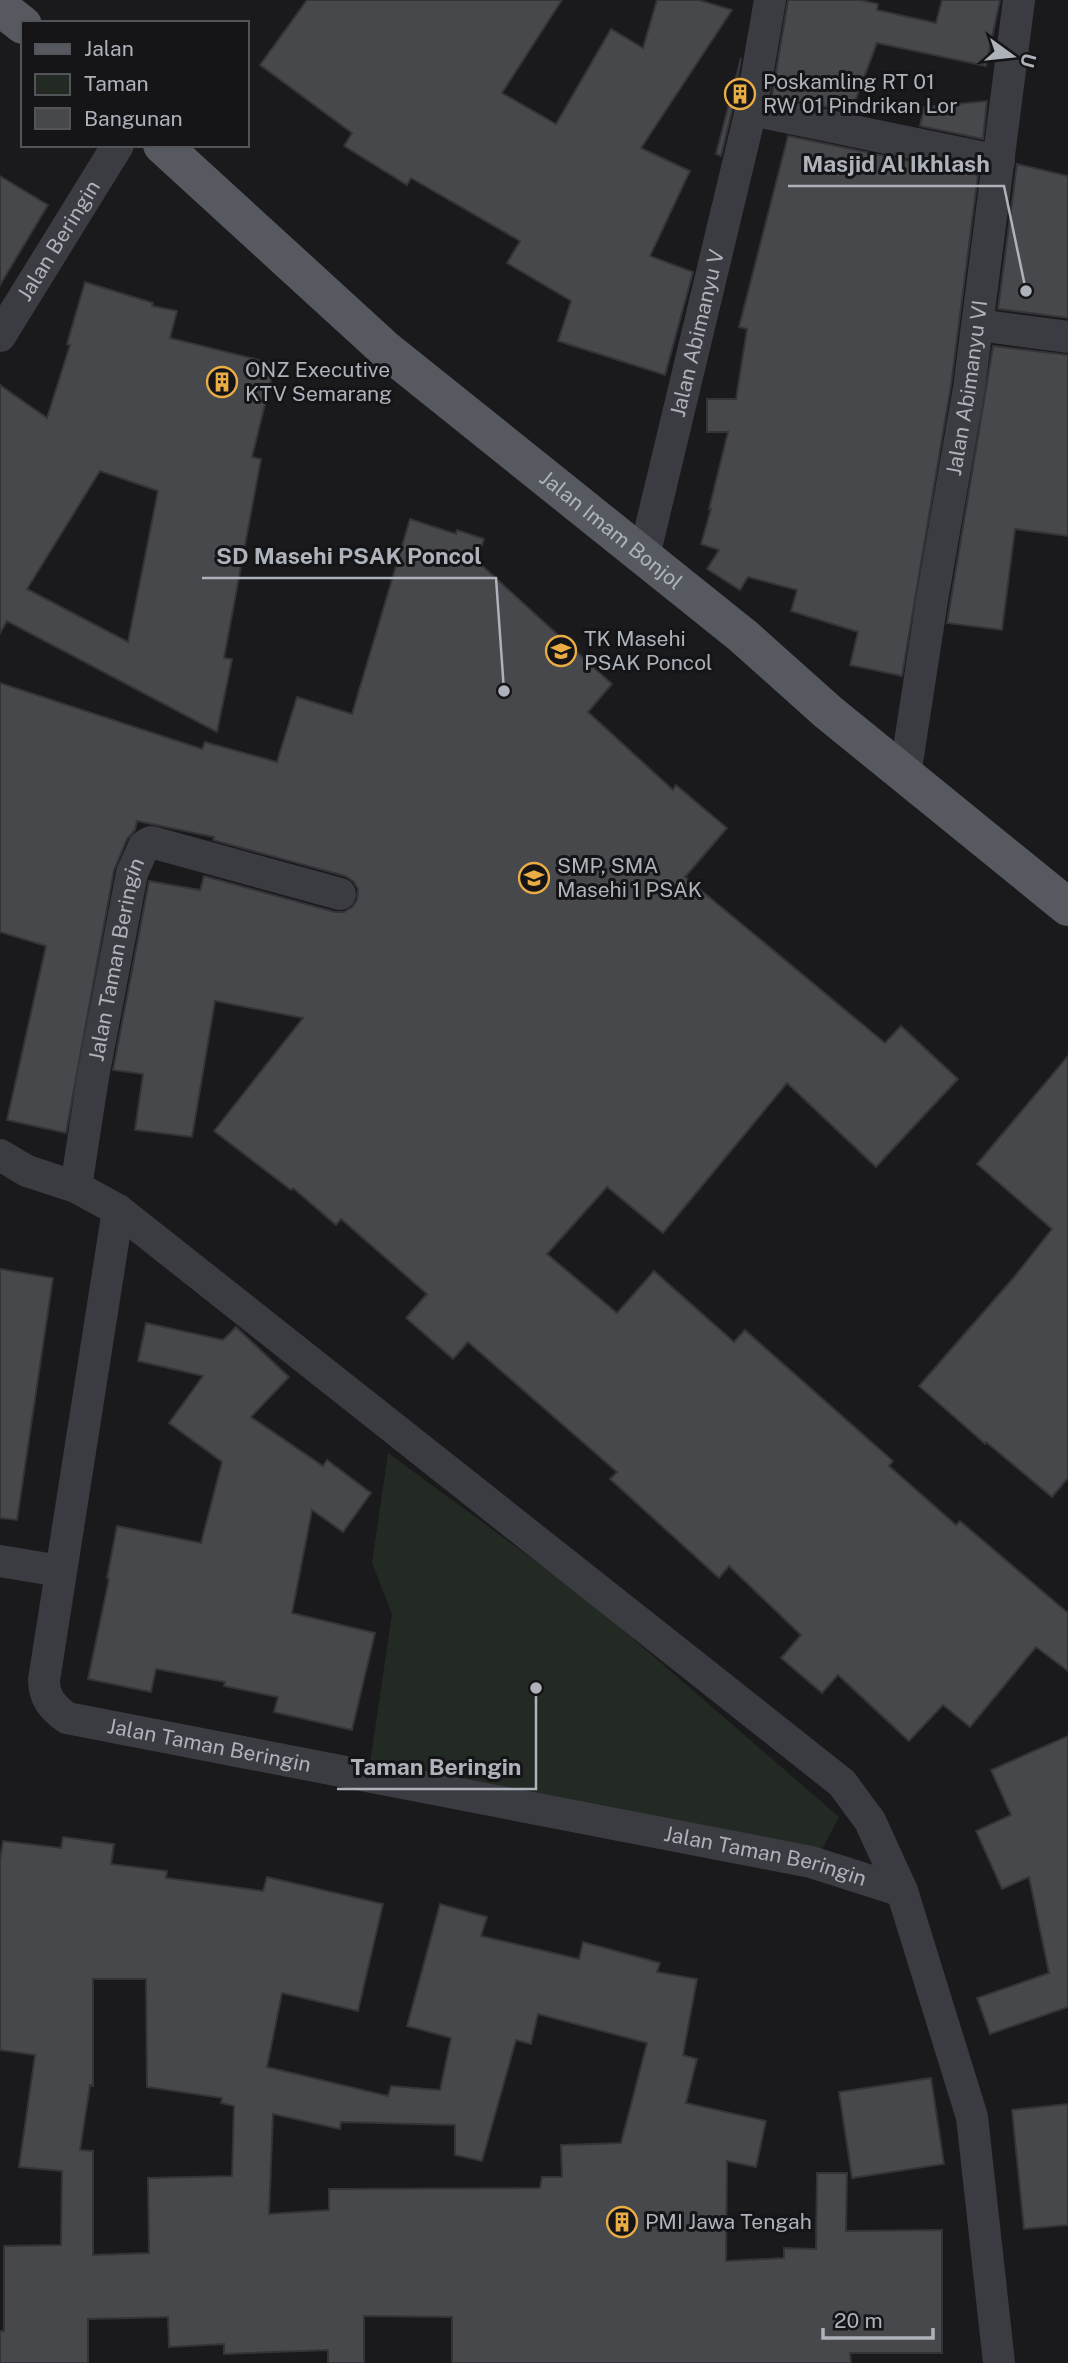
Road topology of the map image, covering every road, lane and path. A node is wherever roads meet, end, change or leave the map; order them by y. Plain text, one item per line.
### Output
1 (770, 0) edge
2 (1020, 0) edge
3 (0, 7) edge
4 (21, 23) edge
5 (751, 110) junction
6 (117, 147) edge
7 (164, 147) edge
8 (999, 161) junction
9 (978, 325) junction
10 (0, 336) edge
11 (1068, 337) edge
12 (644, 556) junction
13 (905, 775) junction
14 (340, 894) dead end
15 (1067, 904) edge
16 (0, 1155) edge
17 (76, 1187) junction
18 (118, 1210) junction
19 (0, 1561) edge
20 (60, 1571) junction
21 (902, 1891) junction
22 (999, 2363) edge

1 - 5 street, Jalan Abimanyu V
2 - 8 street, Jalan Abimanyu VI
3 - 4 main road
5 - 8 street
5 - 12 street, Jalan Abimanyu V
6 - 10 street, Jalan Beringin
7 - 12 main road, Jalan Imam Bonjol
8 - 9 street, Jalan Abimanyu VI
9 - 11 street
9 - 13 street, Jalan Abimanyu VI
12 - 13 main road, Jalan Imam Bonjol
13 - 15 main road, Jalan Imam Bonjol
14 - 17 street, Jalan Taman Beringin
16 - 17 street
17 - 18 street, Jalan Taman Beringin
18 - 20 street, Jalan Taman Beringin
18 - 21 street, Jalan Taman Beringin
19 - 20 street
20 - 21 street, Jalan Taman Beringin
21 - 22 street, Jalan Taman Beringin

